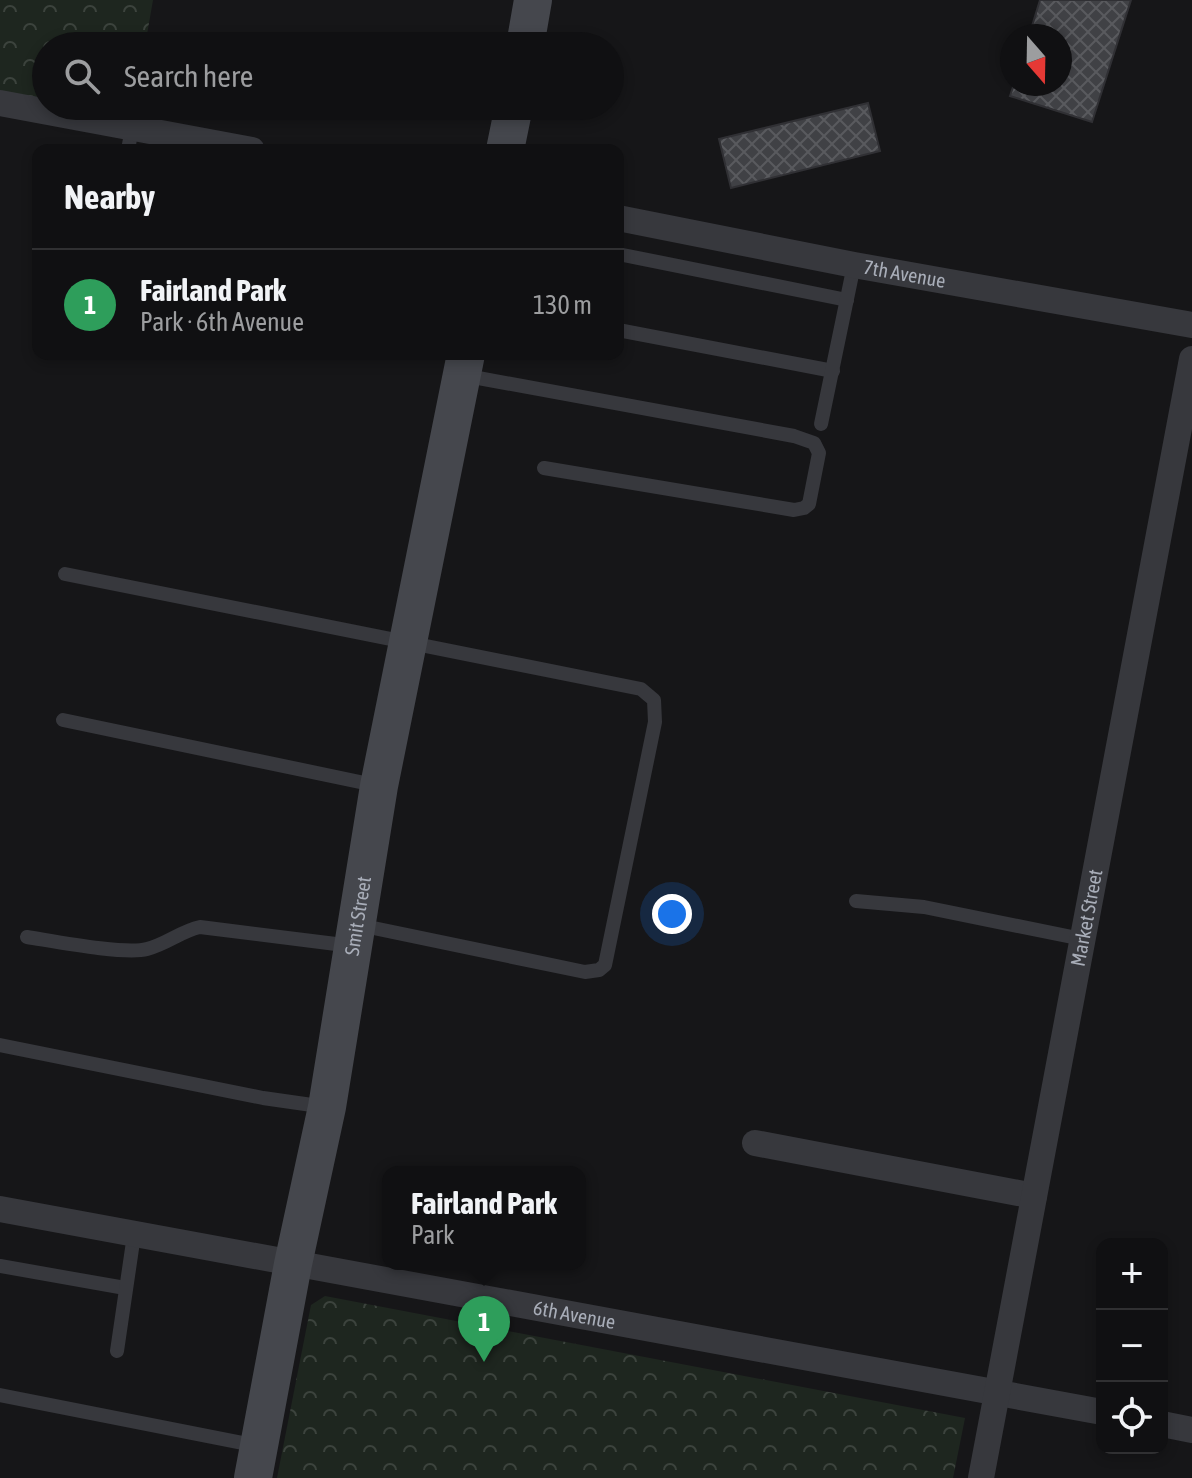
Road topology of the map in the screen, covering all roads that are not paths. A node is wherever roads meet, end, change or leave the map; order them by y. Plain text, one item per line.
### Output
1 (533, 0) edge
2 (527, 32) edge
3 (0, 103) edge
4 (32, 112) edge
5 (61, 120) edge
6 (511, 120) edge
7 (130, 139) edge
8 (185, 144) edge
9 (506, 144) edge
10 (624, 219) edge
11 (624, 255) edge
12 (854, 265) junction
13 (847, 300) junction
14 (1192, 325) edge
15 (624, 331) edge
16 (1192, 359) edge
17 (464, 365) edge
18 (833, 371) junction
19 (821, 424) dead end
20 (544, 468) dead end
21 (65, 574) dead end
22 (409, 643) junction
23 (63, 720) dead end
24 (379, 786) junction
25 (856, 901) dead end
26 (355, 935) junction
27 (27, 937) dead end
28 (1082, 939) junction
29 (0, 1045) edge
30 (327, 1107) junction
31 (755, 1143) dead end
32 (1034, 1196) junction
33 (0, 1209) edge
34 (134, 1235) junction
35 (293, 1264) junction
36 (0, 1266) edge
37 (125, 1288) junction
38 (117, 1351) dead end
39 (997, 1392) junction
40 (0, 1395) edge
41 (1096, 1411) edge
42 (1168, 1425) edge
43 (1192, 1430) edge
44 (256, 1462) edge
45 (981, 1478) edge

1 - 2 street
3 - 4 street
5 - 7 street
6 - 9 street
7 - 8 street
10 - 12 street, 7th Avenue
11 - 13 lane
12 - 13 lane
12 - 14 street, 7th Avenue
13 - 18 lane
15 - 18 lane
16 - 28 street, Market Street
17 - 20 lane
17 - 22 street, Smit Street
18 - 19 lane
21 - 22 lane
22 - 24 street, Smit Street
22 - 26 lane
23 - 24 lane
24 - 26 street, Smit Street
25 - 28 lane
26 - 27 lane
26 - 30 street, Smit Street
28 - 32 street, Market Street
29 - 30 lane
30 - 35 street, Smit Street
31 - 32 street
32 - 39 street, Market Street
33 - 34 street, 6th Avenue
34 - 35 street, 6th Avenue
34 - 37 lane
35 - 39 street, 6th Avenue
35 - 44 street, Smit Street
36 - 37 lane
37 - 38 lane
39 - 41 street, 6th Avenue
39 - 45 street, Market Street
40 - 44 lane
42 - 43 street

